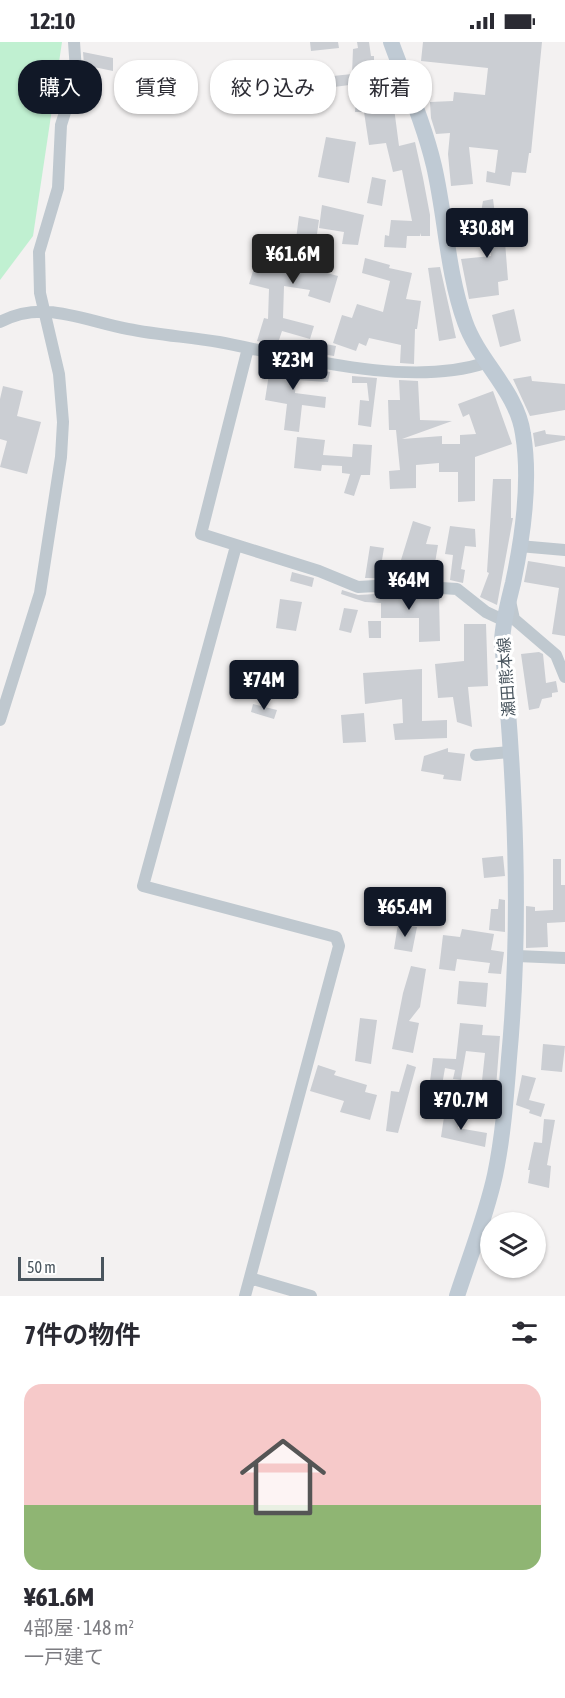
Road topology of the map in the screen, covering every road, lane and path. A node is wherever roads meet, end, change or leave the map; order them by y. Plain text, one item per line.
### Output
1 (74, 42) edge
2 (390, 42) edge
3 (46, 313) junction
4 (0, 322) edge
5 (248, 348) junction
6 (485, 363) junction
7 (236, 546) junction
8 (519, 546) junction
9 (565, 550) edge
10 (509, 598) junction
11 (503, 620) junction
12 (565, 677) edge
13 (0, 720) edge
14 (510, 752) junction
15 (476, 755) dead end
16 (517, 956) junction
17 (565, 958) edge
18 (250, 1278) junction
19 (245, 1296) edge
20 (311, 1296) edge
21 (457, 1296) edge

1 - 3 street
2 - 6 main road, 瀬田熊本線
3 - 4 street
3 - 5 street
3 - 13 street
5 - 6 street
5 - 7 street
6 - 8 main road, 瀬田熊本線
7 - 11 street
7 - 18 street
8 - 9 street
8 - 10 main road, 瀬田熊本線
10 - 11 main road, 瀬田熊本線
10 - 12 street
11 - 14 main road, 瀬田熊本線
14 - 15 street
14 - 16 main road, 瀬田熊本線
16 - 17 street
16 - 21 main road, 瀬田熊本線
18 - 19 street
18 - 20 street

